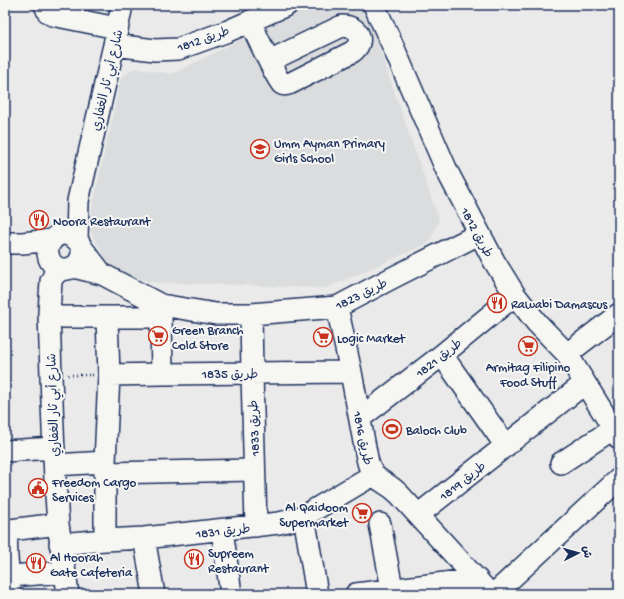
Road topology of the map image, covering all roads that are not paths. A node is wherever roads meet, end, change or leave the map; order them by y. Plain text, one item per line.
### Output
1 (45, 5) edge
2 (122, 5) edge
3 (287, 5) edge
4 (374, 5) edge
5 (94, 14) edge
6 (250, 20) junction
7 (116, 37) junction
8 (269, 61) dead end
9 (78, 201) junction
10 (479, 234) junction
11 (54, 238) junction
12 (5, 243) edge
13 (79, 243) junction
14 (5, 253) edge
15 (62, 266) junction
16 (102, 274) junction
17 (515, 295) junction
18 (337, 307) junction
19 (161, 311) junction
20 (49, 313) junction
21 (251, 314) junction
22 (619, 314) edge
23 (107, 318) junction
24 (567, 354) junction
25 (442, 355) junction
26 (351, 372) junction
27 (252, 373) junction
28 (162, 374) junction
29 (109, 375) junction
30 (585, 383) junction
31 (360, 418) junction
32 (617, 430) edge
33 (506, 446) junction
34 (5, 450) edge
35 (54, 456) junction
36 (561, 463) dead end
37 (106, 468) junction
38 (254, 470) junction
39 (373, 475) junction
40 (619, 479) edge
41 (418, 515) junction
42 (304, 516) junction
43 (58, 524) junction
44 (380, 524) dead end
45 (256, 526) junction
46 (222, 530) junction
47 (144, 538) junction
48 (105, 540) junction
49 (60, 544) junction
50 (6, 555) edge
51 (64, 572) junction
52 (10, 585) edge
53 (483, 586) edge
54 (392, 592) edge
55 (68, 594) edge
56 (154, 594) edge
57 (231, 594) edge
58 (317, 594) edge
59 (356, 594) edge
60 (494, 594) edge

1 - 5 street, طريق 1812
2 - 7 street, شارع أبي ثار الغفاري
3 - 6 street, طريق 1812
4 - 10 street, طريق 1812
5 - 7 street, طريق 1812
6 - 7 street, طريق 1812
6 - 8 street
7 - 9 street, شارع أبي ثار الغفاري
9 - 11 street, شارع أبي ثار الغفاري
9 - 13 street, شارع أبي ثار الغفاري
10 - 17 street, طريق 1812
10 - 18 street, طريق 1823
11 - 12 street
11 - 13 street
11 - 15 street
13 - 15 street
13 - 16 street
14 - 15 street, طريق 1823
15 - 16 street, طريق 1823
15 - 20 street, شارع أبي ثار الغفاري
16 - 19 street, طريق 1823
17 - 24 street, طريق 1812
17 - 25 street, طريق 1821
18 - 21 street, طريق 1823
18 - 26 street, طريق 1816
19 - 21 street, طريق 1823
19 - 23 street, طريق 1823
19 - 28 street
20 - 23 street, طريق 1823
20 - 35 street, شارع أبي ثار الغفاري
21 - 27 street, طريق 1833
22 - 24 street
23 - 29 street
24 - 30 street, طريق 1812
25 - 31 street, طريق 1821
25 - 33 street
26 - 27 street, طريق 1835
26 - 31 street, طريق 1816
27 - 28 street, طريق 1835
27 - 38 street, طريق 1833
28 - 29 street, طريق 1835
29 - 37 street
30 - 32 street, طريق 1812
30 - 33 street, طريق 1819
31 - 39 street, طريق 1816
32 - 36 street
33 - 41 street, طريق 1819
34 - 35 street, طريق 1833
35 - 37 street, طريق 1833
35 - 43 street, شارع أبي ثار الغفاري
37 - 38 street, طريق 1833
37 - 48 street
38 - 45 street, طريق 1833
39 - 41 street, طريق 1816
39 - 42 street, طريق 1831
40 - 60 street
41 - 53 street, طريق 1816
42 - 45 street, طريق 1831
42 - 58 street
43 - 49 street, شارع أبي ثار الغفاري
43 - 50 street
44 - 54 street
45 - 46 street, طريق 1831
46 - 47 street, طريق 1831
46 - 57 street
47 - 48 street, طريق 1831
47 - 56 street
48 - 49 street, طريق 1831
49 - 51 street, شارع أبي ثار الغفاري
50 - 52 street
51 - 52 street
51 - 55 street, شارع أبي ثار الغفاري
53 - 54 street
54 - 59 street

